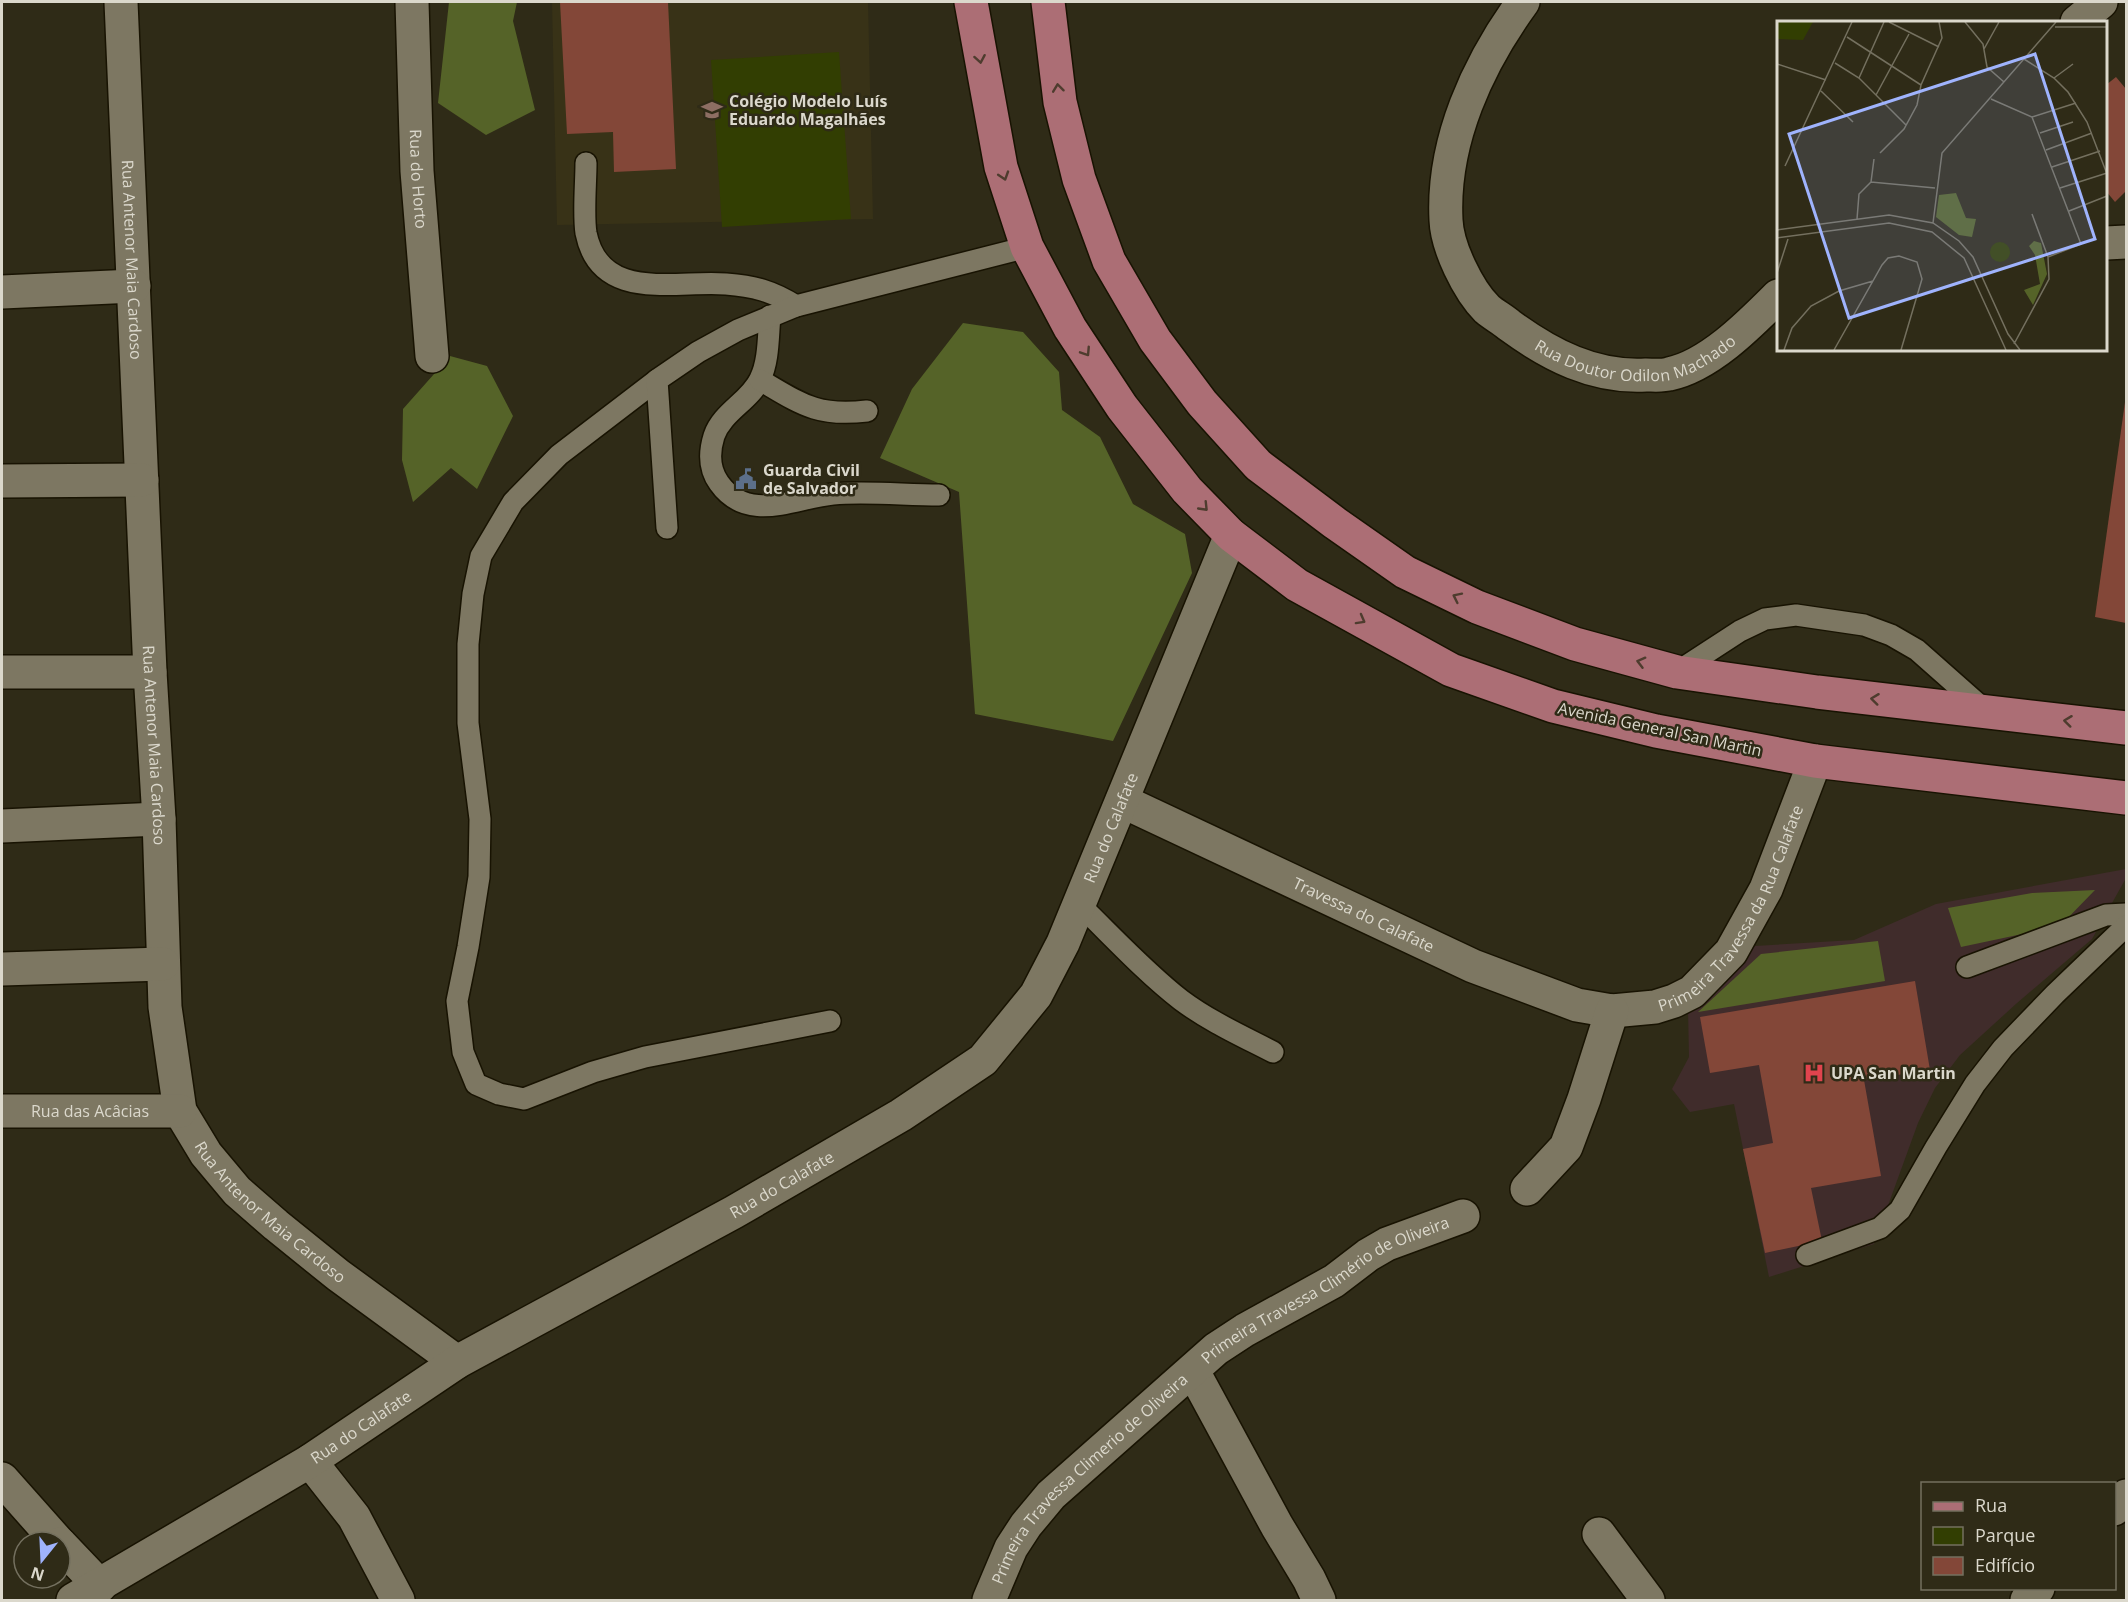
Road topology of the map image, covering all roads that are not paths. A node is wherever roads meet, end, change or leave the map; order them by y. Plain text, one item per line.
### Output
1 (121, 2) edge
2 (411, 2) edge
3 (970, 2) edge
4 (1048, 2) edge
5 (1523, 2) edge
6 (2101, 2) edge
7 (2078, 21) edge
8 (586, 164) dead end
9 (2127, 242) edge
10 (2107, 243) edge
11 (1027, 247) junction
12 (134, 286) junction
13 (2, 292) edge
14 (1777, 298) edge
15 (795, 306) junction
16 (770, 316) junction
17 (432, 356) dead end
18 (657, 380) junction
19 (760, 380) junction
20 (867, 411) dead end
21 (142, 480) junction
22 (2, 481) edge
23 (939, 495) dead end
24 (668, 528) dead end
25 (1231, 535) junction
26 (2, 672) edge
27 (150, 672) junction
28 (1677, 672) junction
29 (1986, 711) junction
30 (2127, 728) edge
31 (1815, 761) junction
32 (2127, 798) edge
33 (1122, 801) junction
34 (159, 819) junction
35 (2, 826) edge
36 (1080, 905) junction
37 (2127, 914) edge
38 (2127, 926) edge
39 (163, 964) junction
40 (1967, 967) dead end
41 (2, 969) edge
42 (1612, 1011) junction
43 (830, 1021) dead end
44 (1274, 1052) dead end
45 (2, 1111) edge
46 (180, 1111) junction
47 (1527, 1189) dead end
48 (1463, 1216) dead end
49 (1807, 1255) dead end
50 (457, 1362) junction
51 (1192, 1371) junction
52 (310, 1461) junction
53 (2, 1479) edge
54 (2127, 1496) edge
55 (2116, 1508) edge
56 (47, 1530) edge
57 (1599, 1534) dead end
58 (72, 1566) edge
59 (87, 1593) edge
60 (398, 1600) edge
61 (988, 1600) edge
62 (1319, 1600) edge
63 (1648, 1600) edge

1 - 12 street, Rua Antenor Maia Cardoso
2 - 17 street, Rua do Horto
3 -> 11 main road, Avenida General San Martin
28 -> 4 main road
5 - 14 street, Rua Doutor Odilon Machado
6 - 7 street
8 - 15 lane
9 - 10 street
11 - 15 lane
11 -> 25 main road, Avenida General San Martin
12 - 13 street
12 - 21 street, Rua Antenor Maia Cardoso
15 - 16 lane
16 - 18 lane
16 - 19 lane
18 - 24 lane
18 - 43 lane
19 - 20 lane
19 - 23 lane
21 - 22 street
21 - 27 street, Rua Antenor Maia Cardoso
25 -> 31 main road, Avenida General San Martin
25 - 33 street, Rua do Calafate
26 - 27 street
27 - 34 street, Rua Antenor Maia Cardoso
29 -> 28 main road
28 - 29 lane
30 -> 29 main road
31 - 32 main road, Avenida General San Martin
31 - 42 street, Primeira Travessa da Rua Calafate
33 - 36 street, Rua do Calafate
33 - 42 street, Travessa do Calafate
34 - 35 street
34 - 39 street, Rua Antenor Maia Cardoso
36 - 44 lane
36 - 50 street, Rua do Calafate
37 - 40 lane
38 - 49 lane
39 - 41 street
39 - 46 street, Rua Antenor Maia Cardoso
42 - 47 street
45 - 46 street, Rua das Acâcias
46 - 50 street, Rua Antenor Maia Cardoso
48 - 51 street, Primeira Travessa Climério de Oliveira
50 - 52 street, Rua do Calafate
51 - 61 street, Primeira Travessa Climerio de Oliveira
51 - 62 street, Primeira Travessa Climerio de Oliveira
52 - 59 street, Rua do Calafate
52 - 60 street
53 - 56 street
54 - 55 street
57 - 63 street
58 - 59 street

